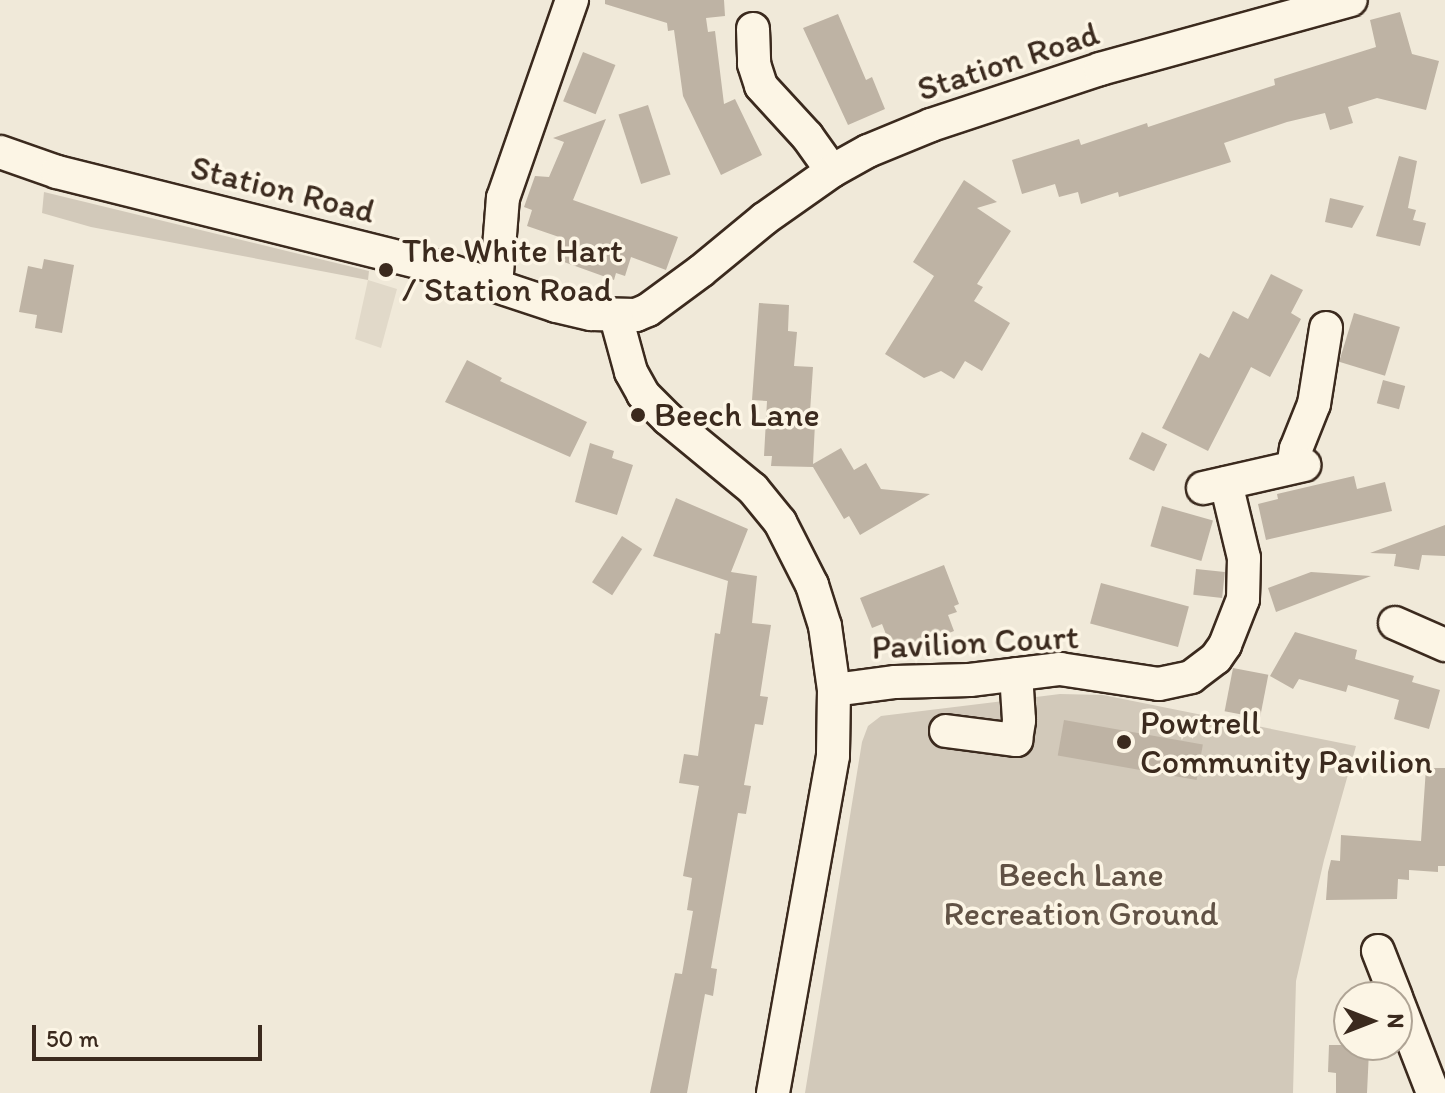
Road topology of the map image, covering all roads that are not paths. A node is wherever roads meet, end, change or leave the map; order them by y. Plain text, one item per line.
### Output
1 (572, 0) edge
2 (1351, 0) edge
3 (753, 29) dead end
4 (0, 152) edge
5 (832, 171) junction
6 (496, 286) junction
7 (616, 317) junction
8 (1326, 328) dead end
9 (1395, 623) dead end
10 (1445, 645) edge
11 (1016, 674) junction
12 (834, 690) junction
13 (946, 731) dead end
14 (1378, 951) dead end
15 (1389, 981) edge
16 (1413, 1042) edge
17 (773, 1093) edge
18 (1433, 1093) edge

1 - 6 street
2 - 5 street, Station Road
3 - 5 street
4 - 6 street, Station Road
5 - 7 street, Station Road
6 - 7 street, Station Road
7 - 12 street
8 - 11 street, Pavilion Court
9 - 10 street
11 - 12 street, Pavilion Court
11 - 13 street
12 - 17 street
14 - 15 street
16 - 18 street

